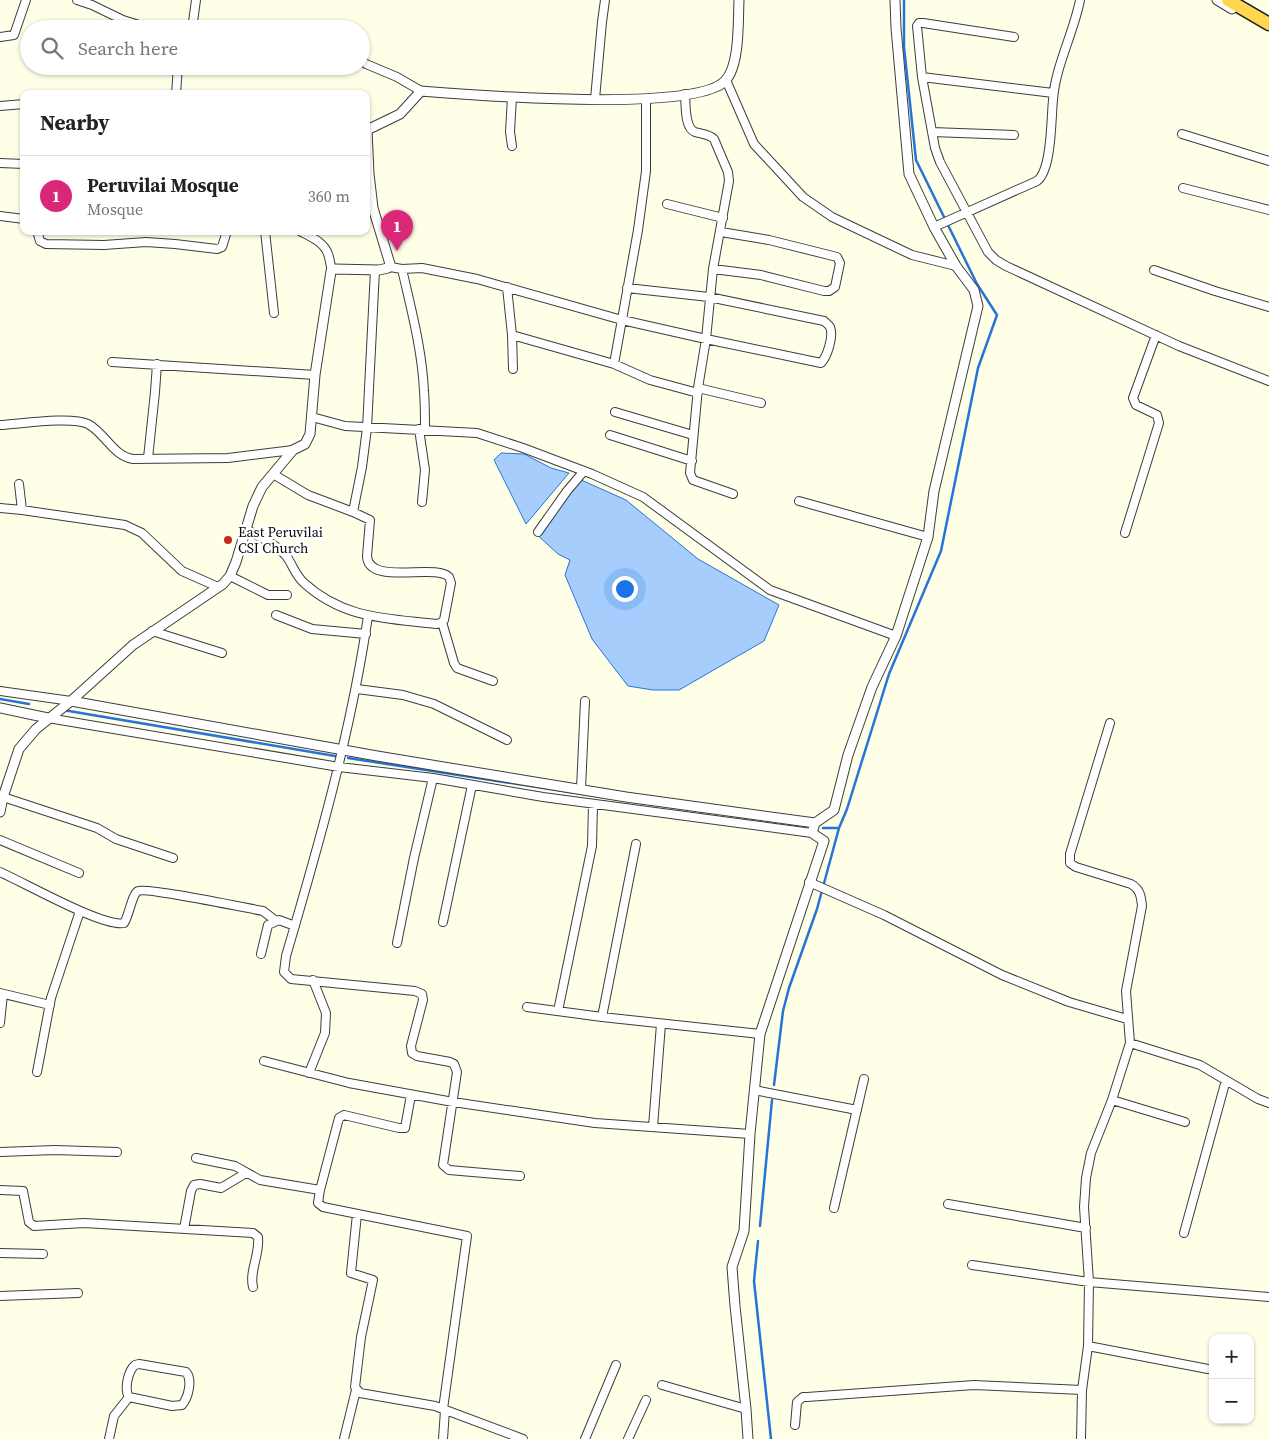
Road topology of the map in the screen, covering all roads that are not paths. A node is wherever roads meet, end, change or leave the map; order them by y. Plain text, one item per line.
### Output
1 (26, 0) edge
2 (77, 0) edge
3 (196, 0) edge
4 (605, 0) edge
5 (740, 0) edge
6 (895, 0) edge
7 (1080, 0) edge
8 (1217, 0) edge
9 (1228, 0) edge
10 (1240, 0) edge
11 (1269, 18) edge
12 (123, 20) edge
13 (193, 20) edge
14 (1269, 24) edge
15 (1269, 31) edge
16 (1014, 37) dead end
17 (0, 38) edge
18 (370, 66) edge
19 (177, 75) edge
20 (922, 77) junction
21 (726, 80) junction
22 (176, 90) edge
23 (421, 91) junction
24 (1053, 93) junction
25 (685, 94) junction
26 (512, 97) junction
27 (595, 99) junction
28 (646, 99) junction
29 (20, 104) edge
30 (0, 106) edge
31 (370, 129) edge
32 (932, 132) junction
33 (1182, 134) dead end
34 (1014, 135) dead end
35 (512, 146) dead end
36 (1269, 161) edge
37 (0, 163) edge
38 (20, 164) edge
39 (370, 188) edge
40 (1183, 188) dead end
41 (667, 204) dead end
42 (1269, 210) edge
43 (967, 212) junction
44 (0, 216) edge
45 (20, 218) edge
46 (723, 218) junction
47 (938, 225) junction
48 (721, 232) junction
49 (38, 235) edge
50 (226, 235) edge
51 (265, 235) edge
52 (307, 235) edge
53 (319, 235) edge
54 (320, 242) junction
55 (956, 266) junction
56 (390, 267) junction
57 (713, 268) junction
58 (402, 269) junction
59 (332, 270) junction
60 (375, 270) junction
61 (1154, 270) dead end
62 (507, 287) junction
63 (627, 288) junction
64 (710, 297) junction
65 (1269, 307) edge
66 (274, 313) dead end
67 (622, 320) junction
68 (512, 335) junction
69 (1156, 335) junction
70 (706, 340) junction
71 (112, 362) dead end
72 (157, 364) junction
73 (614, 364) junction
74 (513, 369) dead end
75 (315, 375) junction
76 (1269, 381) edge
77 (698, 391) junction
78 (761, 403) dead end
79 (615, 412) dead end
80 (312, 418) junction
81 (0, 425) edge
82 (368, 428) junction
83 (422, 429) junction
84 (610, 435) dead end
85 (693, 435) junction
86 (293, 450) junction
87 (148, 458) junction
88 (692, 461) junction
89 (584, 471) junction
90 (273, 474) junction
91 (19, 484) dead end
92 (733, 494) dead end
93 (799, 501) dead end
94 (422, 502) dead end
95 (0, 508) edge
96 (22, 510) junction
97 (353, 512) junction
98 (246, 529) junction
99 (538, 532) dead end
100 (1125, 533) dead end
101 (928, 538) junction
102 (230, 576) junction
103 (218, 587) junction
104 (287, 595) dead end
105 (276, 615) dead end
106 (368, 616) junction
107 (442, 622) junction
108 (152, 631) junction
109 (366, 634) junction
110 (896, 636) junction
111 (222, 653) dead end
112 (493, 682) dead end
113 (357, 689) junction
114 (0, 691) edge
115 (71, 701) junction
116 (585, 701) dead end
117 (0, 708) edge
118 (48, 718) junction
119 (1110, 723) dead end
120 (507, 740) dead end
121 (343, 749) junction
122 (339, 767) junction
123 (433, 778) junction
124 (472, 785) junction
125 (581, 789) junction
126 (3, 797) junction
127 (593, 804) junction
128 (0, 812) edge
129 (815, 822) junction
130 (812, 833) junction
131 (0, 840) edge
132 (636, 844) dead end
133 (173, 858) dead end
134 (0, 872) edge
135 (79, 873) dead end
136 (809, 882) junction
137 (80, 911) junction
138 (276, 921) junction
139 (443, 922) dead end
140 (295, 926) junction
141 (396, 943) dead end
142 (261, 954) dead end
143 (313, 980) junction
144 (2, 994) edge
145 (50, 1005) junction
146 (527, 1006) dead end
147 (558, 1011) junction
148 (602, 1017) junction
149 (1127, 1019) junction
150 (0, 1023) edge
151 (661, 1024) junction
152 (760, 1034) junction
153 (1130, 1043) junction
154 (264, 1062) dead end
155 (37, 1072) dead end
156 (309, 1073) junction
157 (864, 1079) dead end
158 (1226, 1080) junction
159 (754, 1090) junction
160 (411, 1094) junction
161 (1112, 1100) junction
162 (453, 1102) junction
163 (1269, 1103) edge
164 (857, 1110) junction
165 (1184, 1122) dead end
166 (653, 1127) junction
167 (750, 1134) junction
168 (0, 1152) edge
169 (117, 1152) dead end
170 (196, 1158) dead end
171 (246, 1173) junction
172 (520, 1176) dead end
173 (0, 1190) edge
174 (320, 1190) junction
175 (948, 1204) dead end
176 (834, 1208) dead end
177 (357, 1214) junction
178 (1086, 1228) junction
179 (184, 1229) junction
180 (1184, 1233) dead end
181 (0, 1253) edge
182 (43, 1254) dead end
183 (972, 1265) dead end
184 (1089, 1282) junction
185 (253, 1287) dead end
186 (78, 1293) dead end
187 (0, 1296) edge
188 (1269, 1297) edge
189 (1088, 1346) junction
190 (616, 1365) dead end
191 (1208, 1369) dead end
192 (662, 1385) dead end
193 (356, 1390) junction
194 (1082, 1390) junction
195 (129, 1397) junction
196 (646, 1400) dead end
197 (746, 1409) junction
198 (444, 1410) junction
199 (795, 1425) dead end
200 (109, 1439) edge
201 (344, 1439) edge
202 (443, 1439) edge
203 (523, 1439) edge
204 (585, 1439) edge
205 (628, 1439) edge
206 (748, 1439) edge
207 (1081, 1439) edge

1 - 17 street
2 - 12 street
3 - 13 street
4 - 27 street
5 - 21 street
6 - 47 street
7 - 24 street
8 - 15 street
9 - 14 highway
10 - 11 street
16 - 20 street
18 - 23 street
19 - 22 street
20 - 24 street
20 - 32 street
21 - 25 street
21 - 55 street
23 - 26 street
23 - 31 street
24 - 43 street
25 - 28 street
25 - 46 street
26 - 27 street
26 - 35 street
27 - 28 street
28 - 63 street
29 - 30 street
32 - 34 street
32 - 43 street
33 - 36 street
37 - 38 street
39 - 56 street
40 - 42 street
41 - 46 street
43 - 47 street
43 - 69 street
44 - 45 street
46 - 48 street
47 - 55 street
48 - 57 street
48 - 57 street
49 - 50 street
51 - 66 street
52 - 54 street
53 - 54 street
54 - 59 street
55 - 101 street
56 - 58 street
56 - 60 street
57 - 64 street
58 - 62 street
58 - 83 street
59 - 60 street
59 - 75 street
60 - 82 street
61 - 65 street
62 - 67 street
62 - 68 street
63 - 64 street
63 - 67 street
64 - 70 street
64 - 70 street
67 - 70 street
67 - 73 street
68 - 73 street
68 - 74 street
69 - 76 street
69 - 100 street
70 - 77 street
71 - 72 street
72 - 75 street
72 - 87 street
73 - 77 street
75 - 80 street
77 - 78 street
77 - 85 street
79 - 85 street
80 - 82 street
80 - 86 street
81 - 87 street
82 - 83 street
82 - 97 street
83 - 89 street
83 - 94 street
84 - 88 street
85 - 88 street
86 - 87 street
86 - 90 street
88 - 92 street
89 - 99 street
89 - 110 street
90 - 97 street
90 - 98 street
91 - 96 street
93 - 101 street
95 - 96 street
96 - 103 street
97 - 107 street
98 - 102 street
98 - 106 street
101 - 110 street
102 - 103 street
102 - 104 street
103 - 108 street
105 - 109 street
106 - 107 street
106 - 109 street
107 - 112 street
108 - 111 street
108 - 115 street
109 - 113 street
110 - 129 street
113 - 120 street
113 - 121 street
114 - 115 street
115 - 118 street
115 - 121 street
116 - 125 street
117 - 118 street
118 - 122 street
118 - 126 street
119 - 149 street
121 - 122 street
121 - 125 street
122 - 123 street
122 - 140 street
123 - 124 street
123 - 141 street
124 - 127 street
124 - 139 street
125 - 129 street
126 - 128 street
126 - 133 street
127 - 130 street
127 - 147 street
129 - 130 street
130 - 136 street
131 - 135 street
132 - 148 street
134 - 137 street
136 - 149 street
136 - 152 street
137 - 138 street
137 - 145 street
138 - 140 street
138 - 142 street
140 - 143 street
143 - 156 street
143 - 162 street
144 - 145 street
144 - 150 street
145 - 155 street
146 - 147 street
147 - 148 street
148 - 151 street
149 - 153 street
151 - 152 street
151 - 166 street
152 - 159 street
153 - 158 street
153 - 161 street
154 - 156 street
156 - 160 street
157 - 164 street
158 - 163 street
158 - 180 street
159 - 164 street
159 - 167 street
160 - 162 street
160 - 174 street
161 - 165 street
161 - 178 street
162 - 166 street
162 - 172 street
164 - 176 street
166 - 167 street
167 - 197 street
168 - 169 street
170 - 171 street
171 - 174 street
171 - 179 street
173 - 179 street
174 - 177 street
175 - 178 street
177 - 193 street
177 - 198 street
178 - 184 street
179 - 185 street
181 - 182 street
183 - 184 street
184 - 188 street
184 - 189 street
186 - 187 street
189 - 191 street
189 - 194 street
190 - 204 street
192 - 197 street
193 - 198 street
193 - 201 street
194 - 199 street
194 - 207 street
195 - 195 street
195 - 200 street
196 - 205 street
197 - 206 street
198 - 202 street
198 - 203 street

